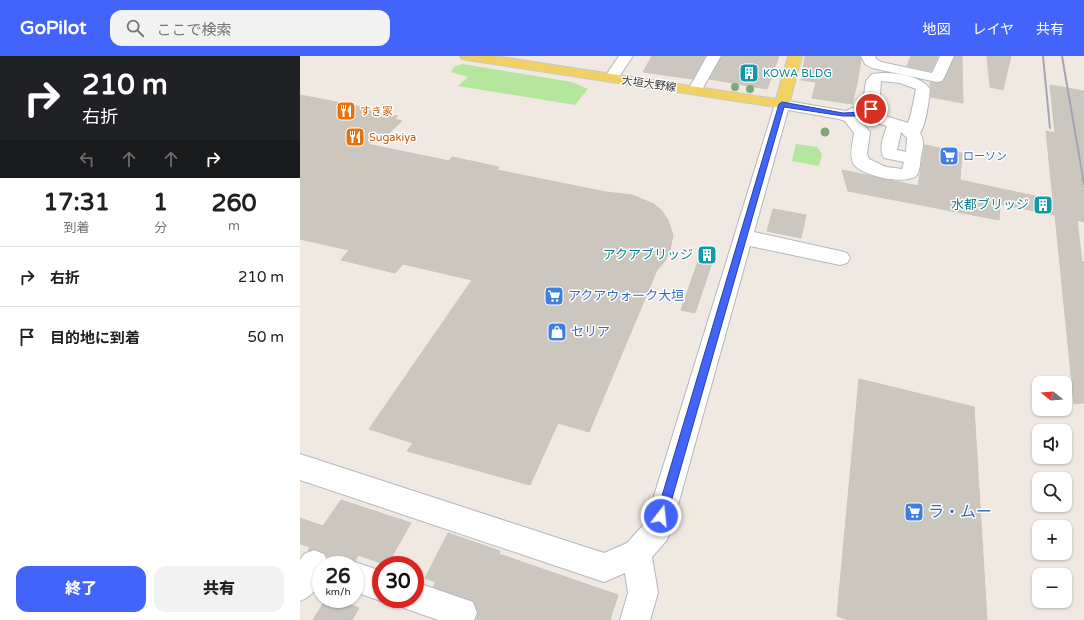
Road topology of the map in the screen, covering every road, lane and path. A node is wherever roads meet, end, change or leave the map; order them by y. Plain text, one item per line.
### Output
1 (467, 56) edge
2 (626, 56) edge
3 (714, 56) edge
4 (795, 56) edge
5 (868, 56) edge
6 (947, 56) edge
7 (897, 74) junction
8 (611, 78) junction
9 (695, 90) junction
10 (782, 104) junction
11 (843, 115) junction
12 (870, 116) junction
13 (895, 123) junction
14 (862, 132) junction
15 (912, 133) junction
16 (912, 159) junction
17 (743, 237) junction
18 (840, 258) dead end
19 (300, 468) edge
20 (637, 553) junction
21 (424, 600) edge
22 (458, 620) edge
23 (635, 620) edge

1 - 8 main road, 大垣大野線
2 - 8 street
3 - 9 street
4 - 10 main road
5 - 7 street
6 - 7 street
7 - 12 street
7 - 15 street
8 - 9 main road, 大垣大野線
9 - 10 main road, 大垣大野線
10 - 11 street
10 - 17 street
11 - 12 street
11 - 14 street
12 - 13 street
12 - 14 street
13 - 15 street
13 - 16 street
14 - 16 street
15 - 16 street
17 - 18 street
17 - 20 street
19 - 20 street
20 - 23 street
21 - 22 street

